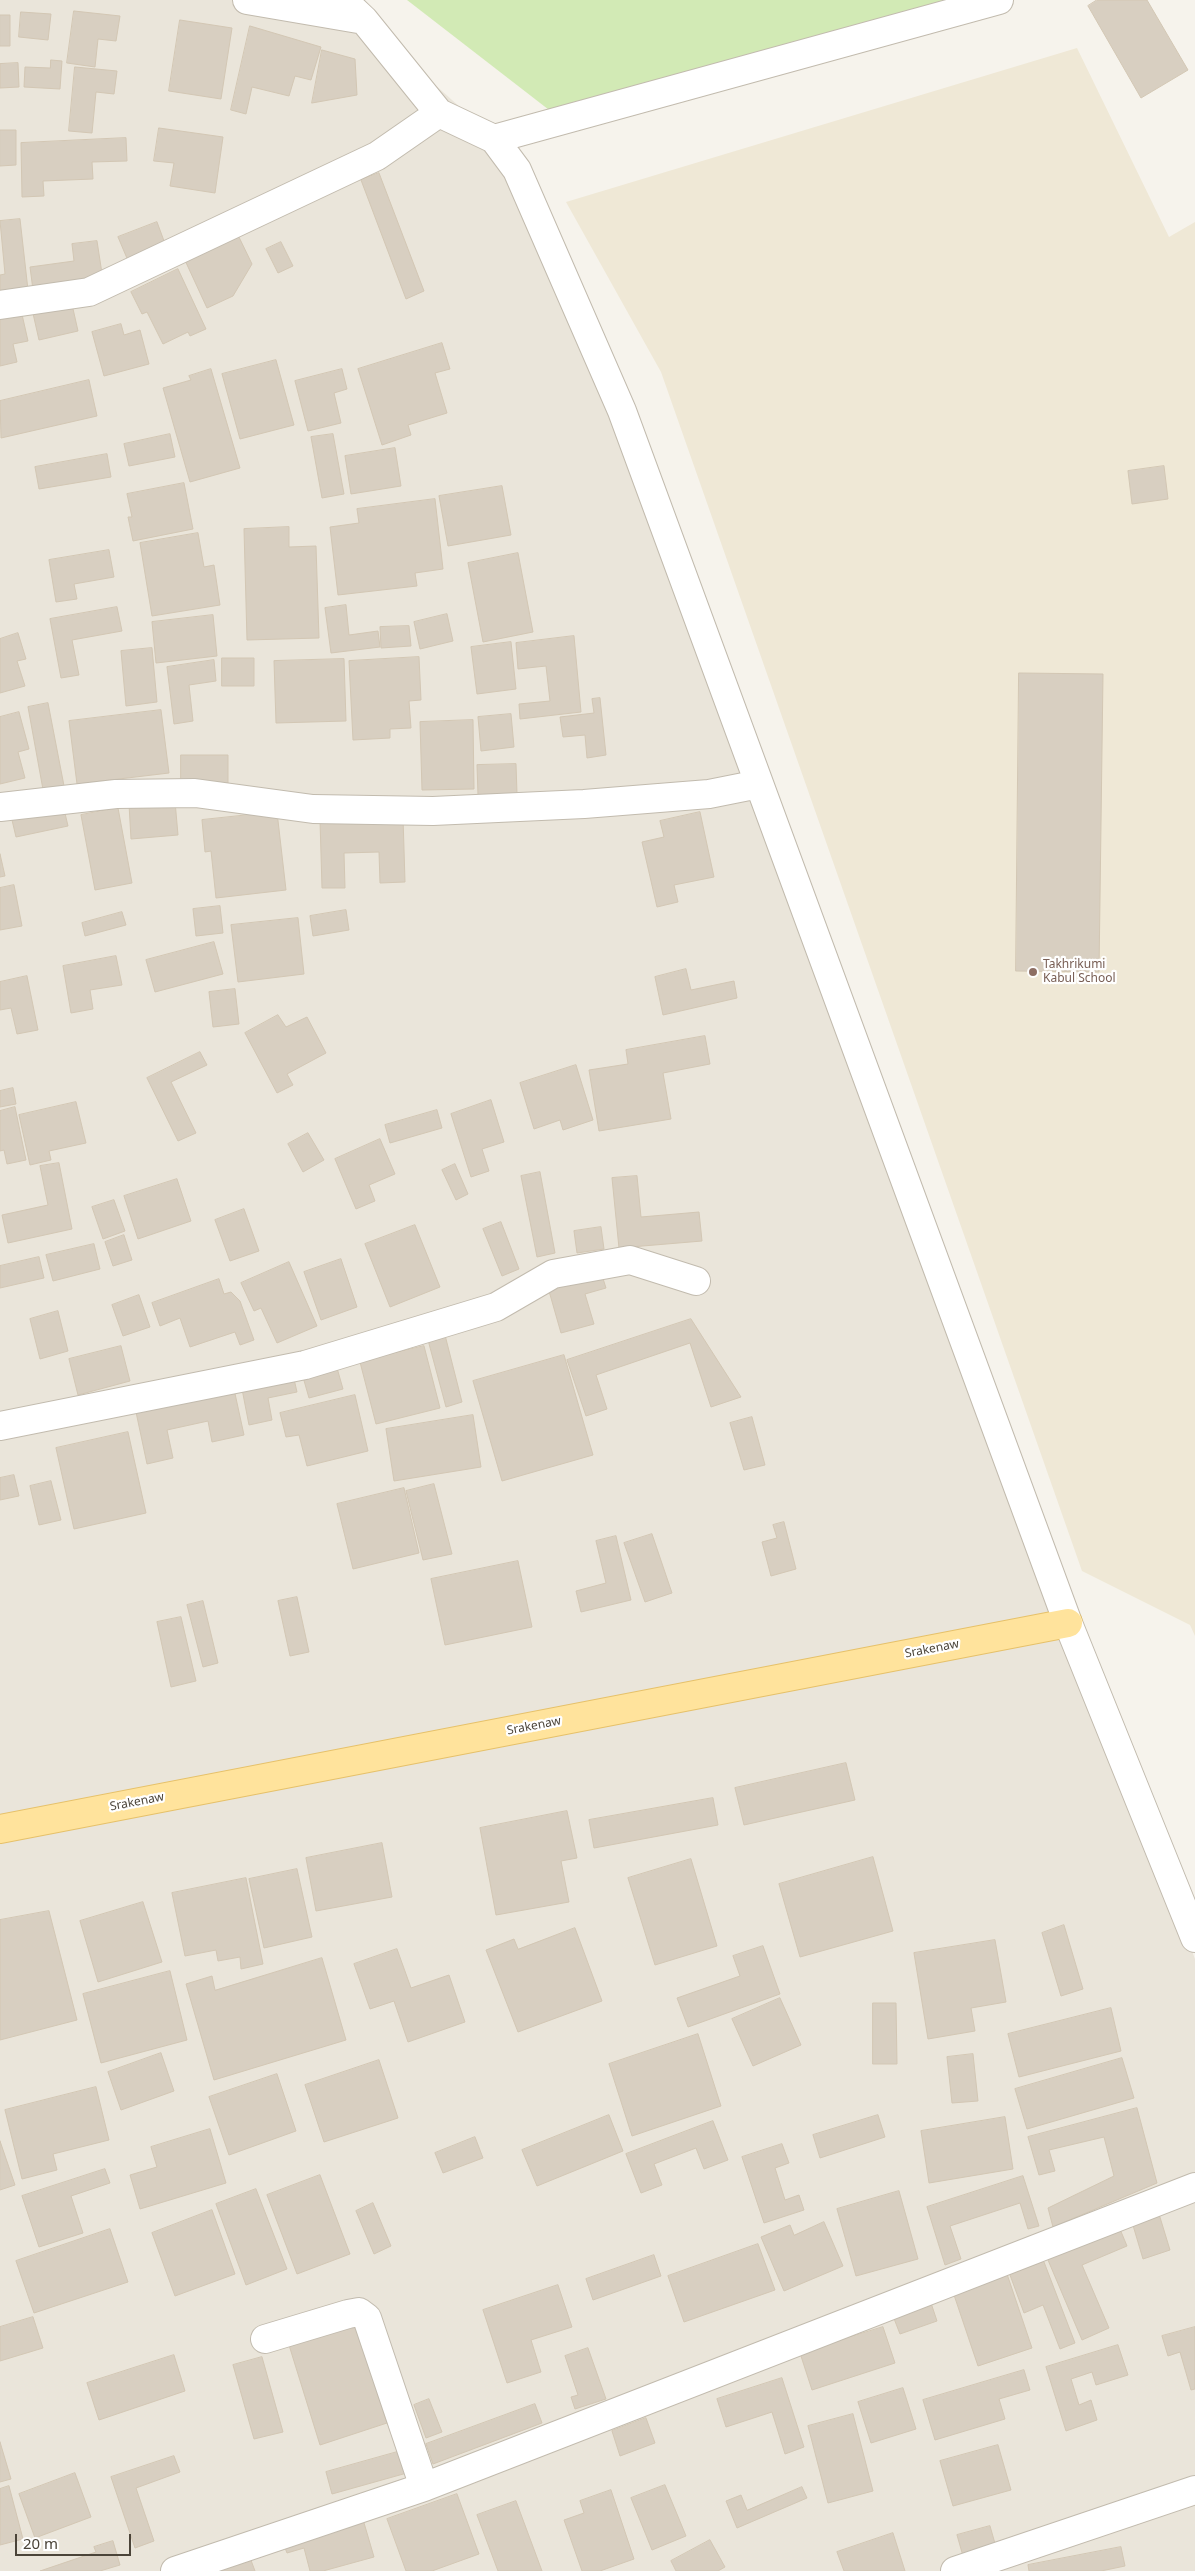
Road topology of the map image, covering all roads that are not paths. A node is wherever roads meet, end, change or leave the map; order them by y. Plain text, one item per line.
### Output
1 (247, 0) edge
2 (343, 0) edge
3 (999, 0) edge
4 (364, 20) junction
5 (439, 113) junction
6 (494, 139) junction
7 (0, 306) edge
8 (759, 784) junction
9 (0, 808) edge
10 (696, 1281) dead end
11 (0, 1426) edge
12 (1068, 1623) junction
13 (0, 1829) edge
14 (1195, 1938) edge
15 (1195, 2187) edge
16 (265, 2339) dead end
17 (424, 2487) junction
18 (1195, 2490) edge
19 (175, 2571) edge
20 (955, 2571) edge

1 - 4 street
2 - 4 street
3 - 6 street
4 - 5 street
5 - 6 street
5 - 7 street
6 - 8 street
8 - 9 street
8 - 12 street
10 - 11 street
12 - 13 main road, Srakenaw
12 - 14 street
15 - 17 street
16 - 17 street
17 - 19 street
18 - 20 street

